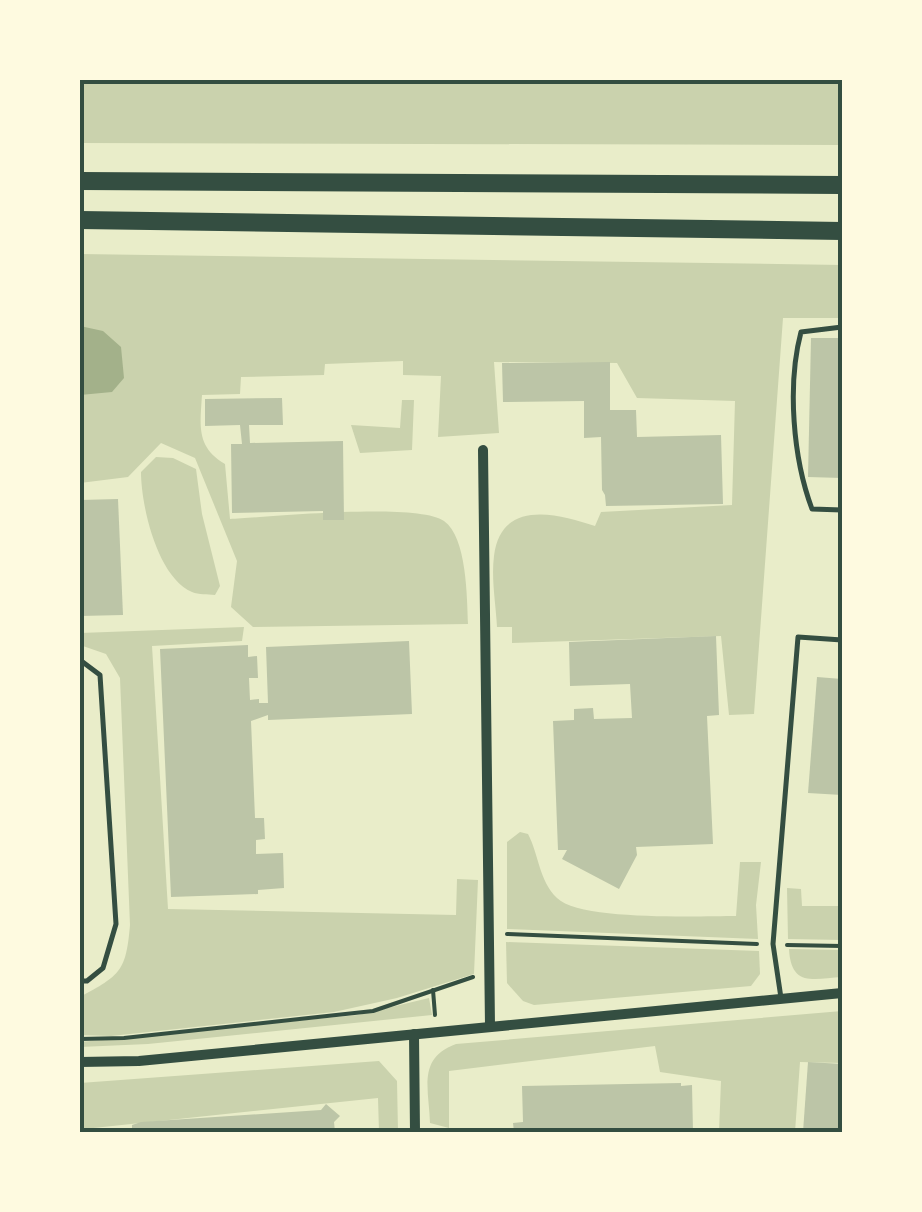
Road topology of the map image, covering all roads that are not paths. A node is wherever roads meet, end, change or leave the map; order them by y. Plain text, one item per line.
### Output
1 (80, 181) edge
2 (842, 186) edge
3 (80, 220) edge
4 (842, 231) edge
5 (842, 327) edge
6 (482, 450) dead end
7 (842, 510) edge
8 (842, 640) edge
9 (80, 660) edge
10 (80, 981) edge
11 (842, 992) edge
12 (781, 998) junction
13 (490, 1026) junction
14 (414, 1034) junction
15 (80, 1062) edge
16 (416, 1132) edge

1 - 2 highway
3 - 4 highway
5 - 7 lane
6 - 13 street
8 - 12 lane
9 - 10 lane
11 - 12 street
12 - 13 street
13 - 14 street
14 - 15 street
14 - 16 street

